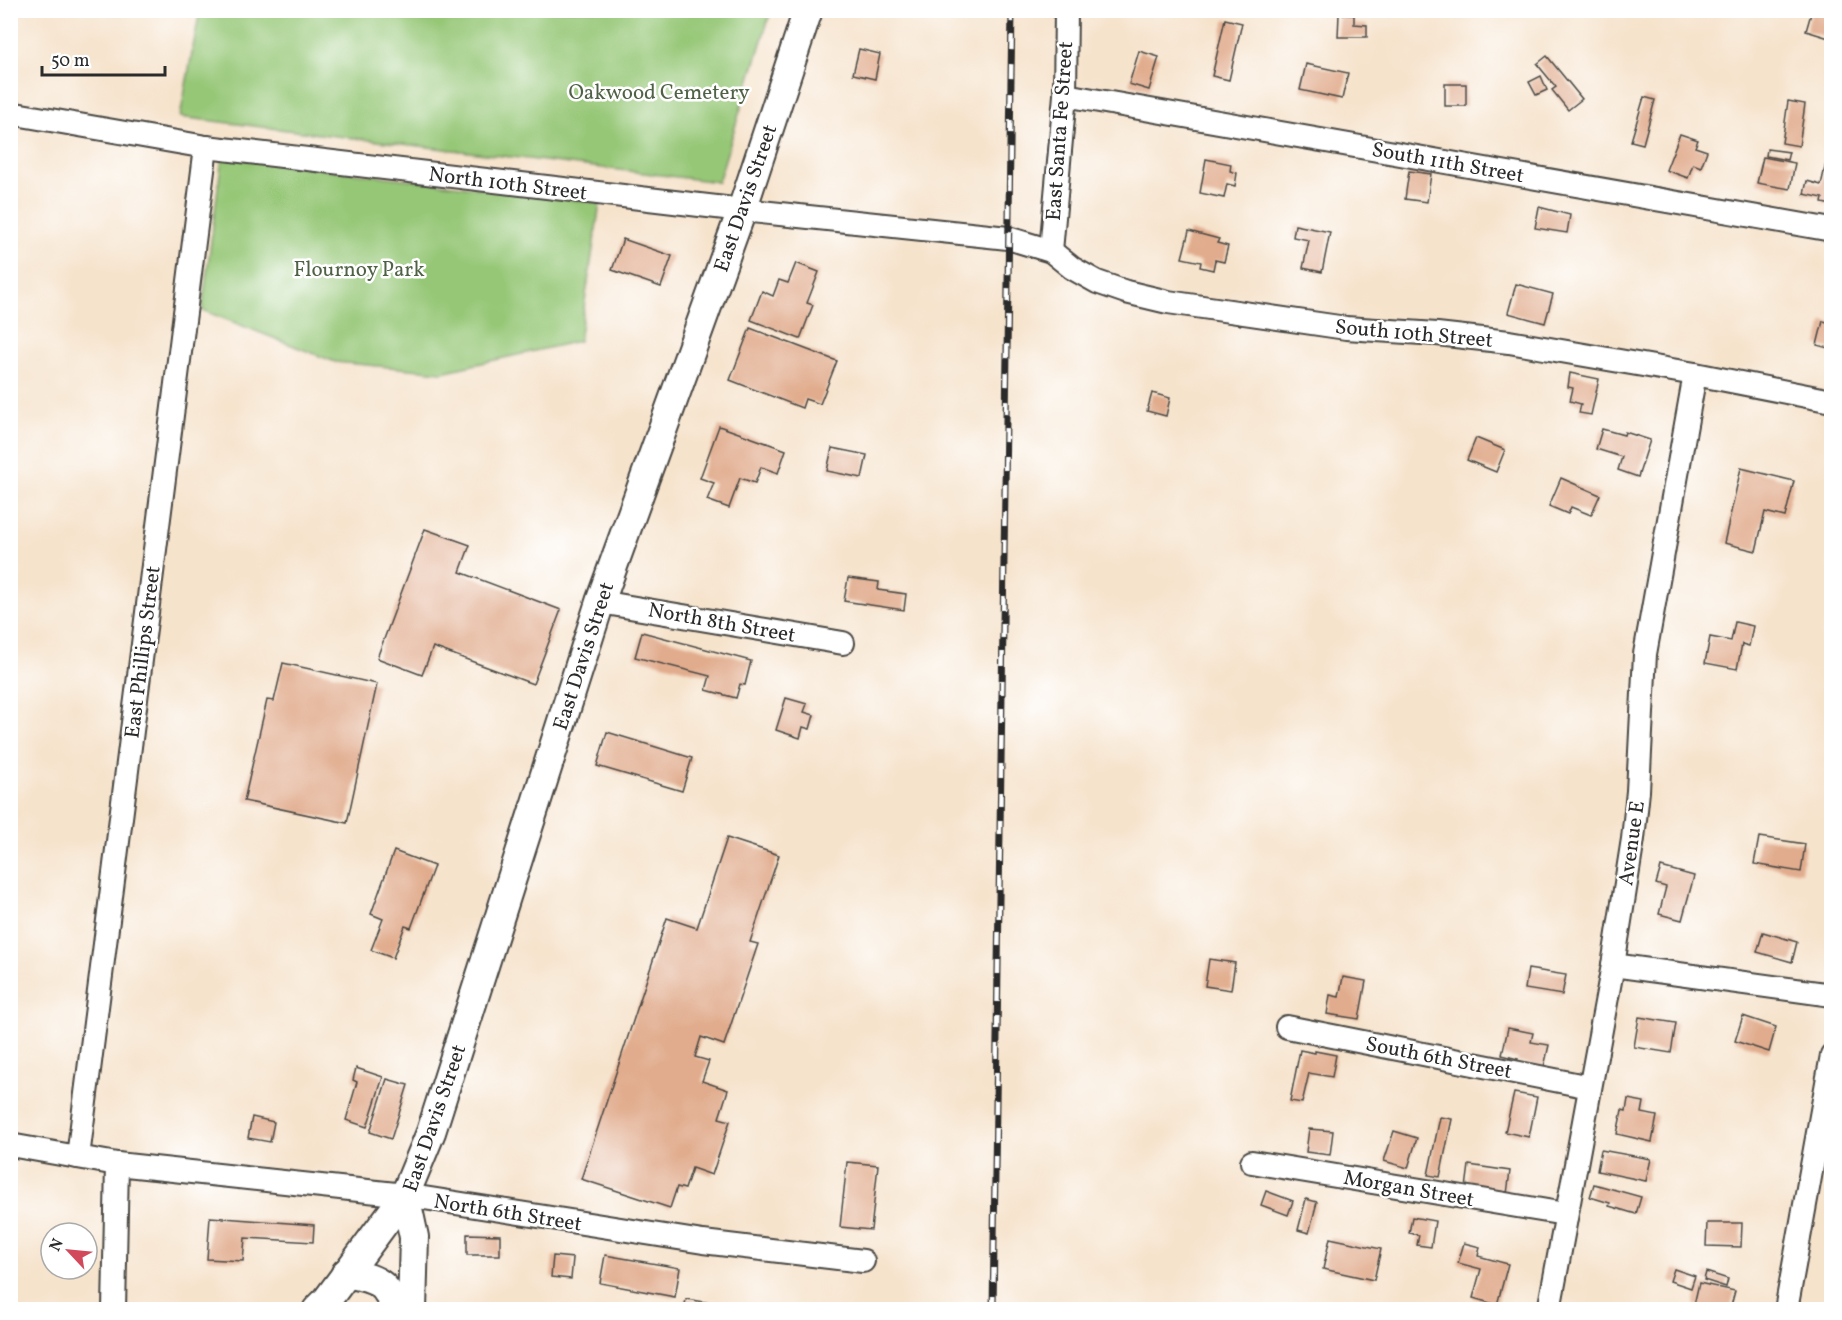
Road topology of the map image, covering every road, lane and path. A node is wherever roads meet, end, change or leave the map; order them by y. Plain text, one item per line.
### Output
1 (808, 10) edge
2 (1066, 10) edge
3 (1065, 95) junction
4 (10, 113) edge
5 (206, 147) junction
6 (742, 210) junction
7 (1832, 230) edge
8 (1008, 238) joint
9 (1051, 251) junction
10 (1695, 374) junction
11 (1832, 401) edge
12 (600, 602) junction
13 (843, 642) dead end
14 (1613, 965) junction
15 (1832, 995) edge
16 (1287, 1028) dead end
17 (1832, 1055) edge
18 (1590, 1087) junction
19 (10, 1145) edge
20 (78, 1157) junction
21 (1252, 1162) dead end
22 (117, 1164) junction
23 (405, 1196) junction
24 (1566, 1214) junction
25 (863, 1261) dead end
26 (346, 1274) junction
27 (114, 1310) edge
28 (317, 1310) edge
29 (393, 1310) edge
30 (412, 1310) edge
31 (1548, 1310) edge
32 (1786, 1310) edge

1 - 6 main road, East Davis Street
2 - 3 street, East Santa Fe Street
3 - 7 street, South 11th Street
3 - 9 street, East Santa Fe Street
4 - 5 street, North 10th Street
5 - 6 street, North 10th Street
5 - 20 street, East Phillips Street
6 - 8 street, North 10th Street
6 - 12 main road, East Davis Street
8 - 9 street, South 10th Street
9 - 10 street, South 10th Street
10 - 11 street, South 10th Street
10 - 14 street, Avenue E
12 - 13 street, North 8th Street
12 - 23 main road, East Davis Street
14 - 15 street
14 - 18 street, Avenue E
16 - 18 street, South 6th Street
17 - 32 street
18 - 24 street, Avenue E
19 - 20 street, North 6th Street
20 - 22 street, North 6th Street
21 - 24 street, Morgan Street
22 - 23 street, North 6th Street
22 - 27 street
23 - 25 street, North 6th Street
23 - 26 main road
23 - 30 main road, East Davis Street
24 - 31 street, Avenue E
26 - 28 main road
26 - 29 main road

